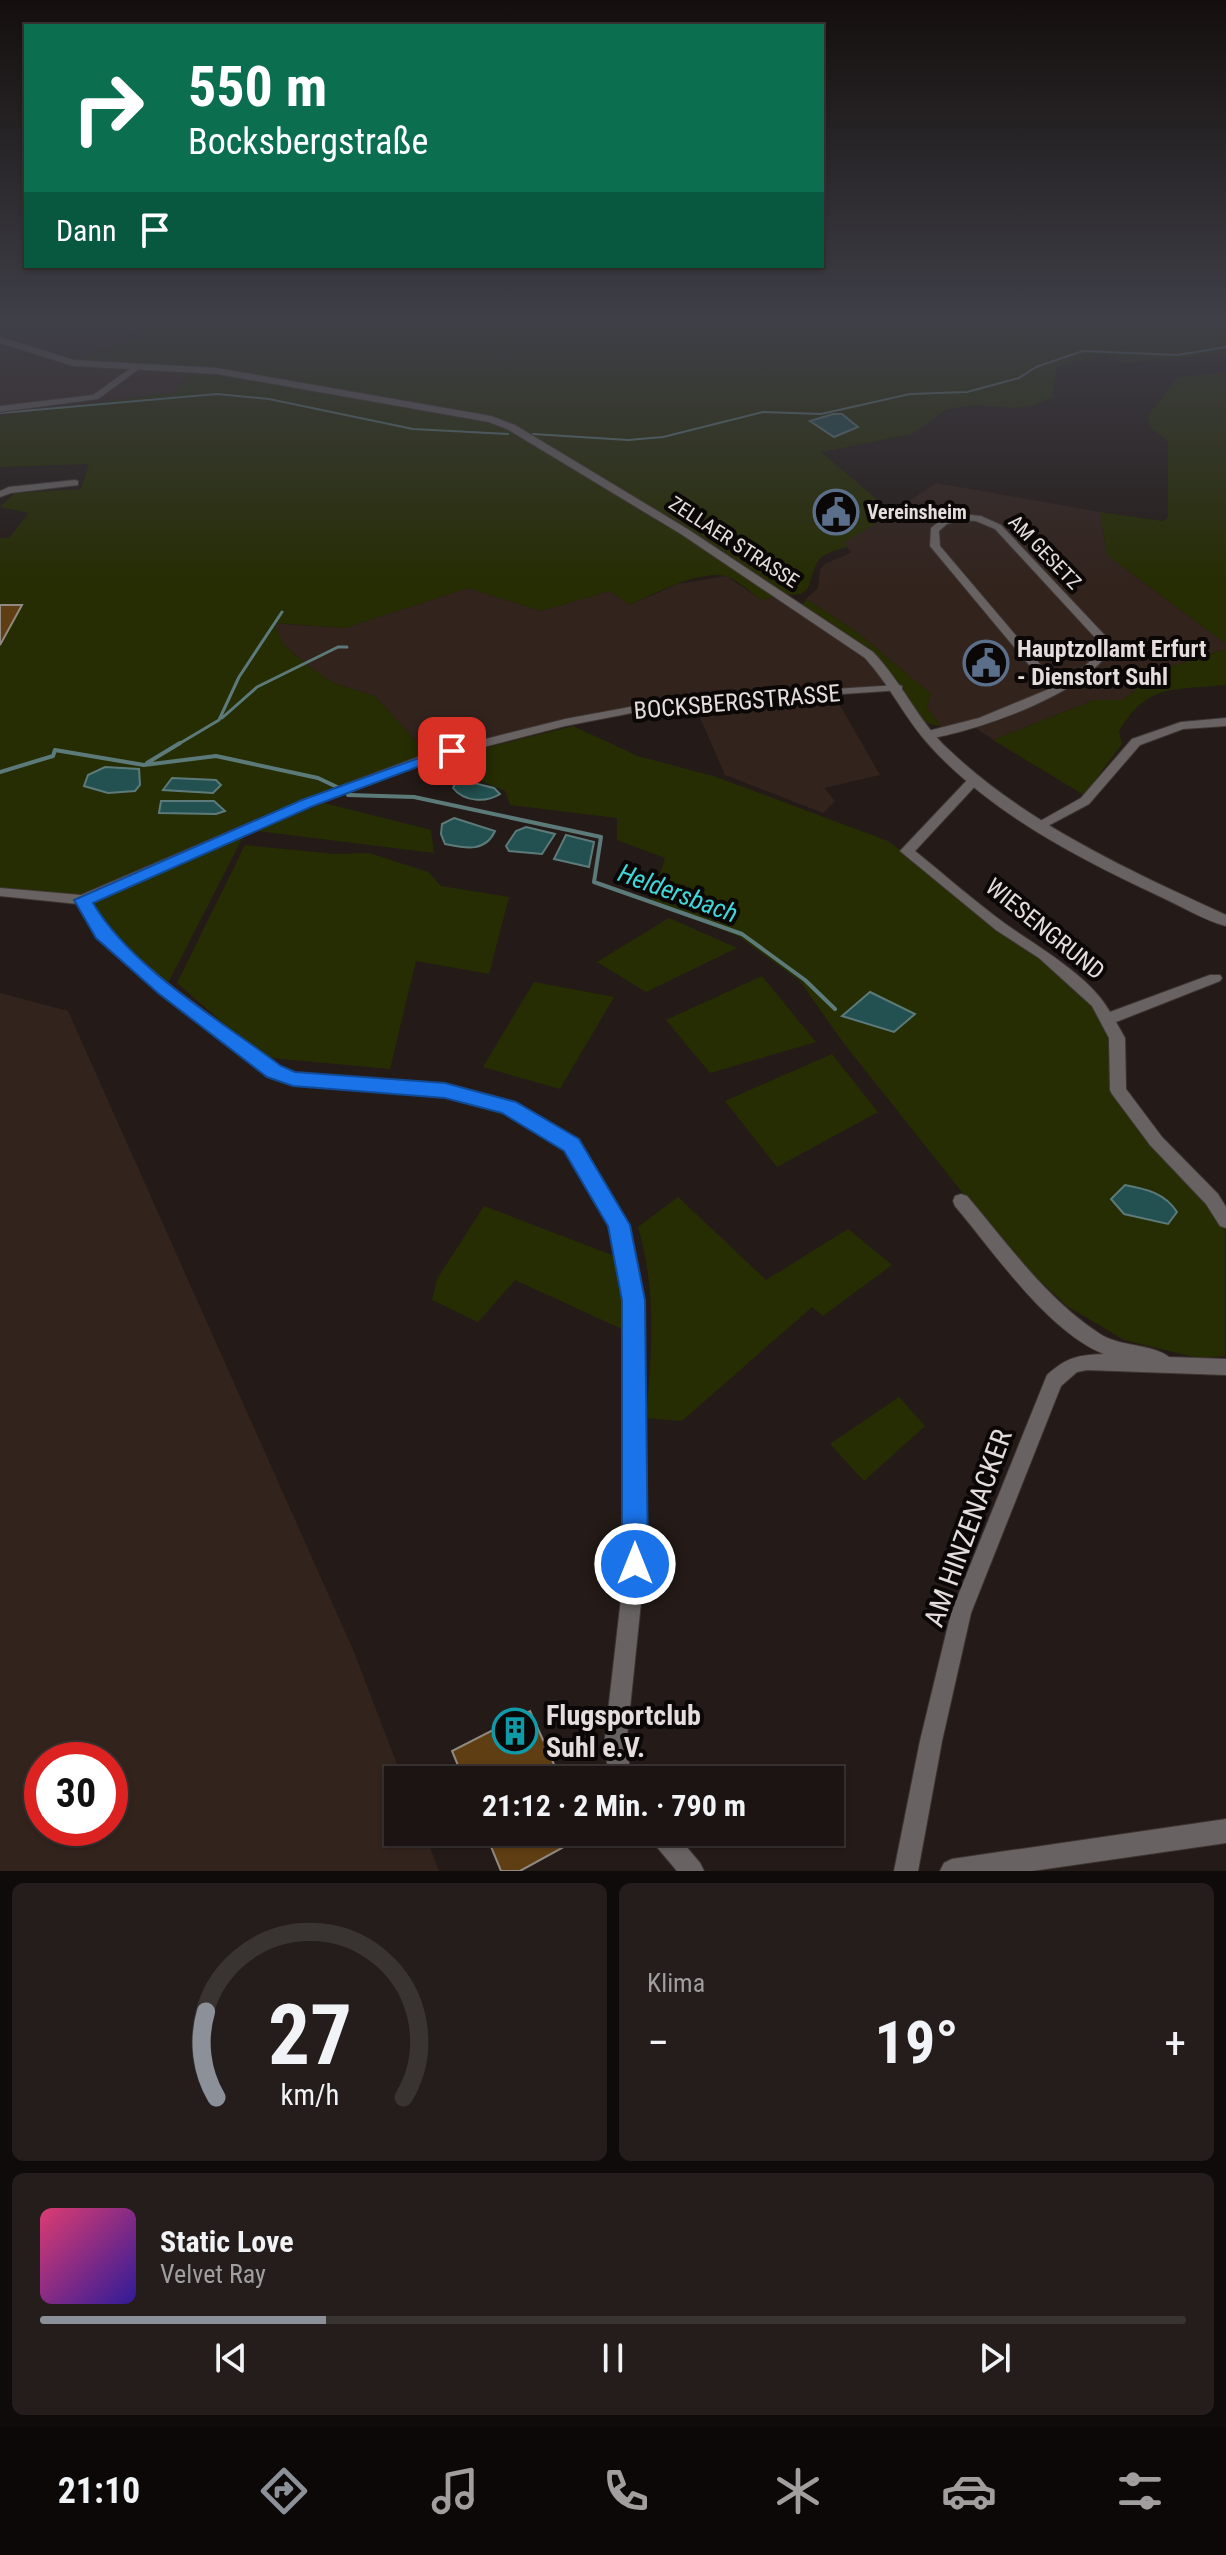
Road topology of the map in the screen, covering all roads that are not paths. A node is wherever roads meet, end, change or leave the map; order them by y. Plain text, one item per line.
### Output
1 (414, 407) edge
2 (75, 483) dead end
3 (0, 494) edge
4 (898, 688) junction
5 (1055, 689) junction
6 (1226, 722) edge
7 (928, 735) junction
8 (975, 779) junction
9 (1039, 825) junction
10 (0, 892) edge
11 (83, 900) junction
12 (1226, 921) edge
13 (1215, 978) dead end
14 (1108, 1019) junction
15 (961, 1201) dead end
16 (1225, 1217) edge
17 (1226, 1367) edge
18 (1197, 1369) junction
19 (619, 1766) edge
20 (1226, 1831) edge
21 (671, 1846) edge
22 (983, 1869) edge
23 (692, 1871) edge
24 (906, 1871) edge
25 (952, 1871) edge

1 - 4 street, ZELLAER STRASSE
2 - 3 street
4 - 7 street, ZELLAER STRASSE
4 - 11 street, BOCKSBERGSTRASSE
5 - 5 street, AM GESETZ
5 - 7 street, AM GESETZ
6 - 9 street
7 - 8 street, ZELLAER STRASSE
8 - 9 street, ZELLAER STRASSE
8 - 14 street, WIESENGRUND
9 - 12 street, ZELLAER STRASSE
10 - 11 street, BOCKSBERGSTRASSE
11 - 19 street
13 - 14 street
14 - 16 street, WIESENGRUND
15 - 18 street
17 - 18 street, AM HINZENACKER
18 - 24 street, AM HINZENACKER
20 - 22 street
21 - 23 street
22 - 25 street

